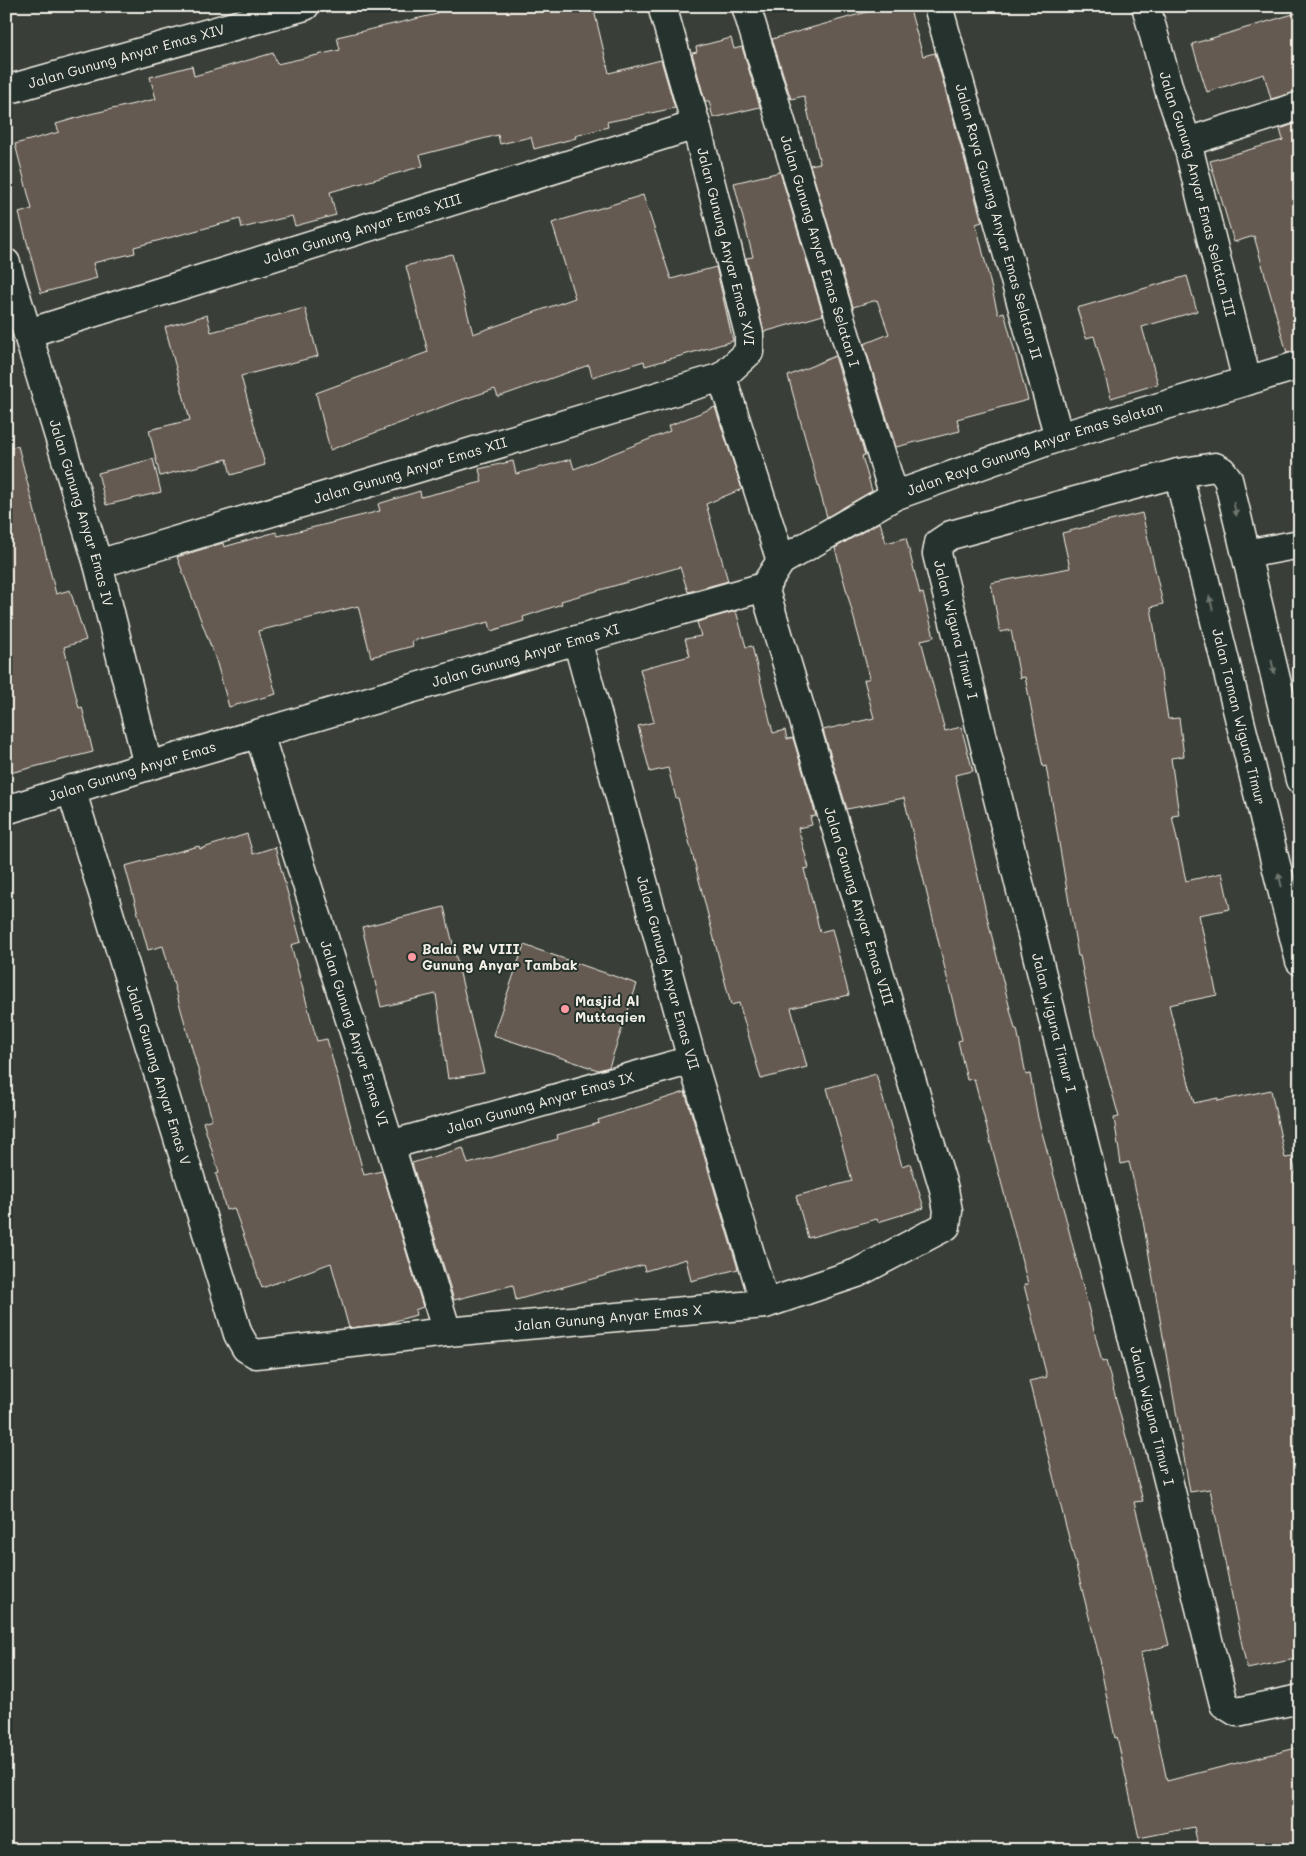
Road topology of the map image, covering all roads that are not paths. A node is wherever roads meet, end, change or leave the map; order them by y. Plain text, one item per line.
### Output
1 (305, 6) edge
2 (662, 6) edge
3 (746, 6) edge
4 (938, 6) edge
5 (1146, 6) edge
6 (6, 90) edge
7 (1300, 106) edge
8 (696, 125) junction
9 (1187, 142) junction
10 (6, 263) edge
11 (28, 333) junction
12 (1300, 365) edge
13 (722, 377) junction
14 (1247, 381) junction
15 (1059, 437) junction
16 (1178, 473) junction
17 (894, 496) junction
18 (1300, 544) edge
19 (1246, 554) junction
20 (781, 561) junction
21 (98, 564) junction
22 (764, 587) junction
23 (577, 640) junction
24 (259, 734) junction
25 (148, 766) junction
26 (1300, 780) edge
27 (71, 789) junction
28 (6, 810) edge
29 (1300, 961) edge
30 (692, 1060) junction
31 (390, 1145) junction
32 (946, 1226) joint
33 (765, 1304) junction
34 (447, 1332) junction
35 (256, 1354) joint
36 (1300, 1699) edge

1 - 6 street, Jalan Gunung Anyar Emas XIV
2 - 8 street, Jalan Gunung Anyar Emas XVI
3 - 17 street, Jalan Gunung Anyar Emas Selatan I
4 - 15 street, Jalan Raya Gunung Anyar Emas Selatan II
5 - 9 street, Jalan Gunung Anyar Emas Selatan III
7 - 9 street
8 - 11 street, Jalan Gunung Anyar Emas XIII
8 - 13 street, Jalan Gunung Anyar Emas XVI
9 - 14 street, Jalan Gunung Anyar Emas Selatan III
10 - 11 street, Jalan Gunung Anyar Emas IV
11 - 21 street, Jalan Gunung Anyar Emas IV
12 - 14 street, Jalan Raya Gunung Anyar Emas Selatan
13 - 20 street
13 - 21 street, Jalan Gunung Anyar Emas XII
14 - 15 street, Jalan Raya Gunung Anyar Emas Selatan
15 - 17 street, Jalan Raya Gunung Anyar Emas Selatan
16 -> 19 street, Jalan Wiguna Timur I
29 -> 16 street, Jalan Taman Wiguna Timur
16 - 36 street, Jalan Wiguna Timur I
17 - 20 street, Jalan Raya Gunung Anyar Emas Selatan
18 - 19 street
19 -> 26 street
20 - 22 street
21 - 25 street, Jalan Gunung Anyar Emas IV
22 - 23 street, Jalan Gunung Anyar Emas XI
22 - 32 street, Jalan Gunung Anyar Emas VIII
23 - 24 street, Jalan Gunung Anyar Emas XI
23 - 30 street, Jalan Gunung Anyar Emas VII
24 - 25 street, Jalan Gunung Anyar Emas
24 - 31 street, Jalan Gunung Anyar Emas VI
25 - 27 street, Jalan Gunung Anyar Emas
27 - 28 street, Jalan Gunung Anyar Emas
27 - 35 street, Jalan Gunung Anyar Emas V
30 - 31 street, Jalan Gunung Anyar Emas IX
30 - 33 street, Jalan Gunung Anyar Emas VII
31 - 34 street, Jalan Gunung Anyar Emas VI
32 - 33 street, Jalan Gunung Anyar Emas X
33 - 34 street, Jalan Gunung Anyar Emas X
34 - 35 street, Jalan Gunung Anyar Emas X

